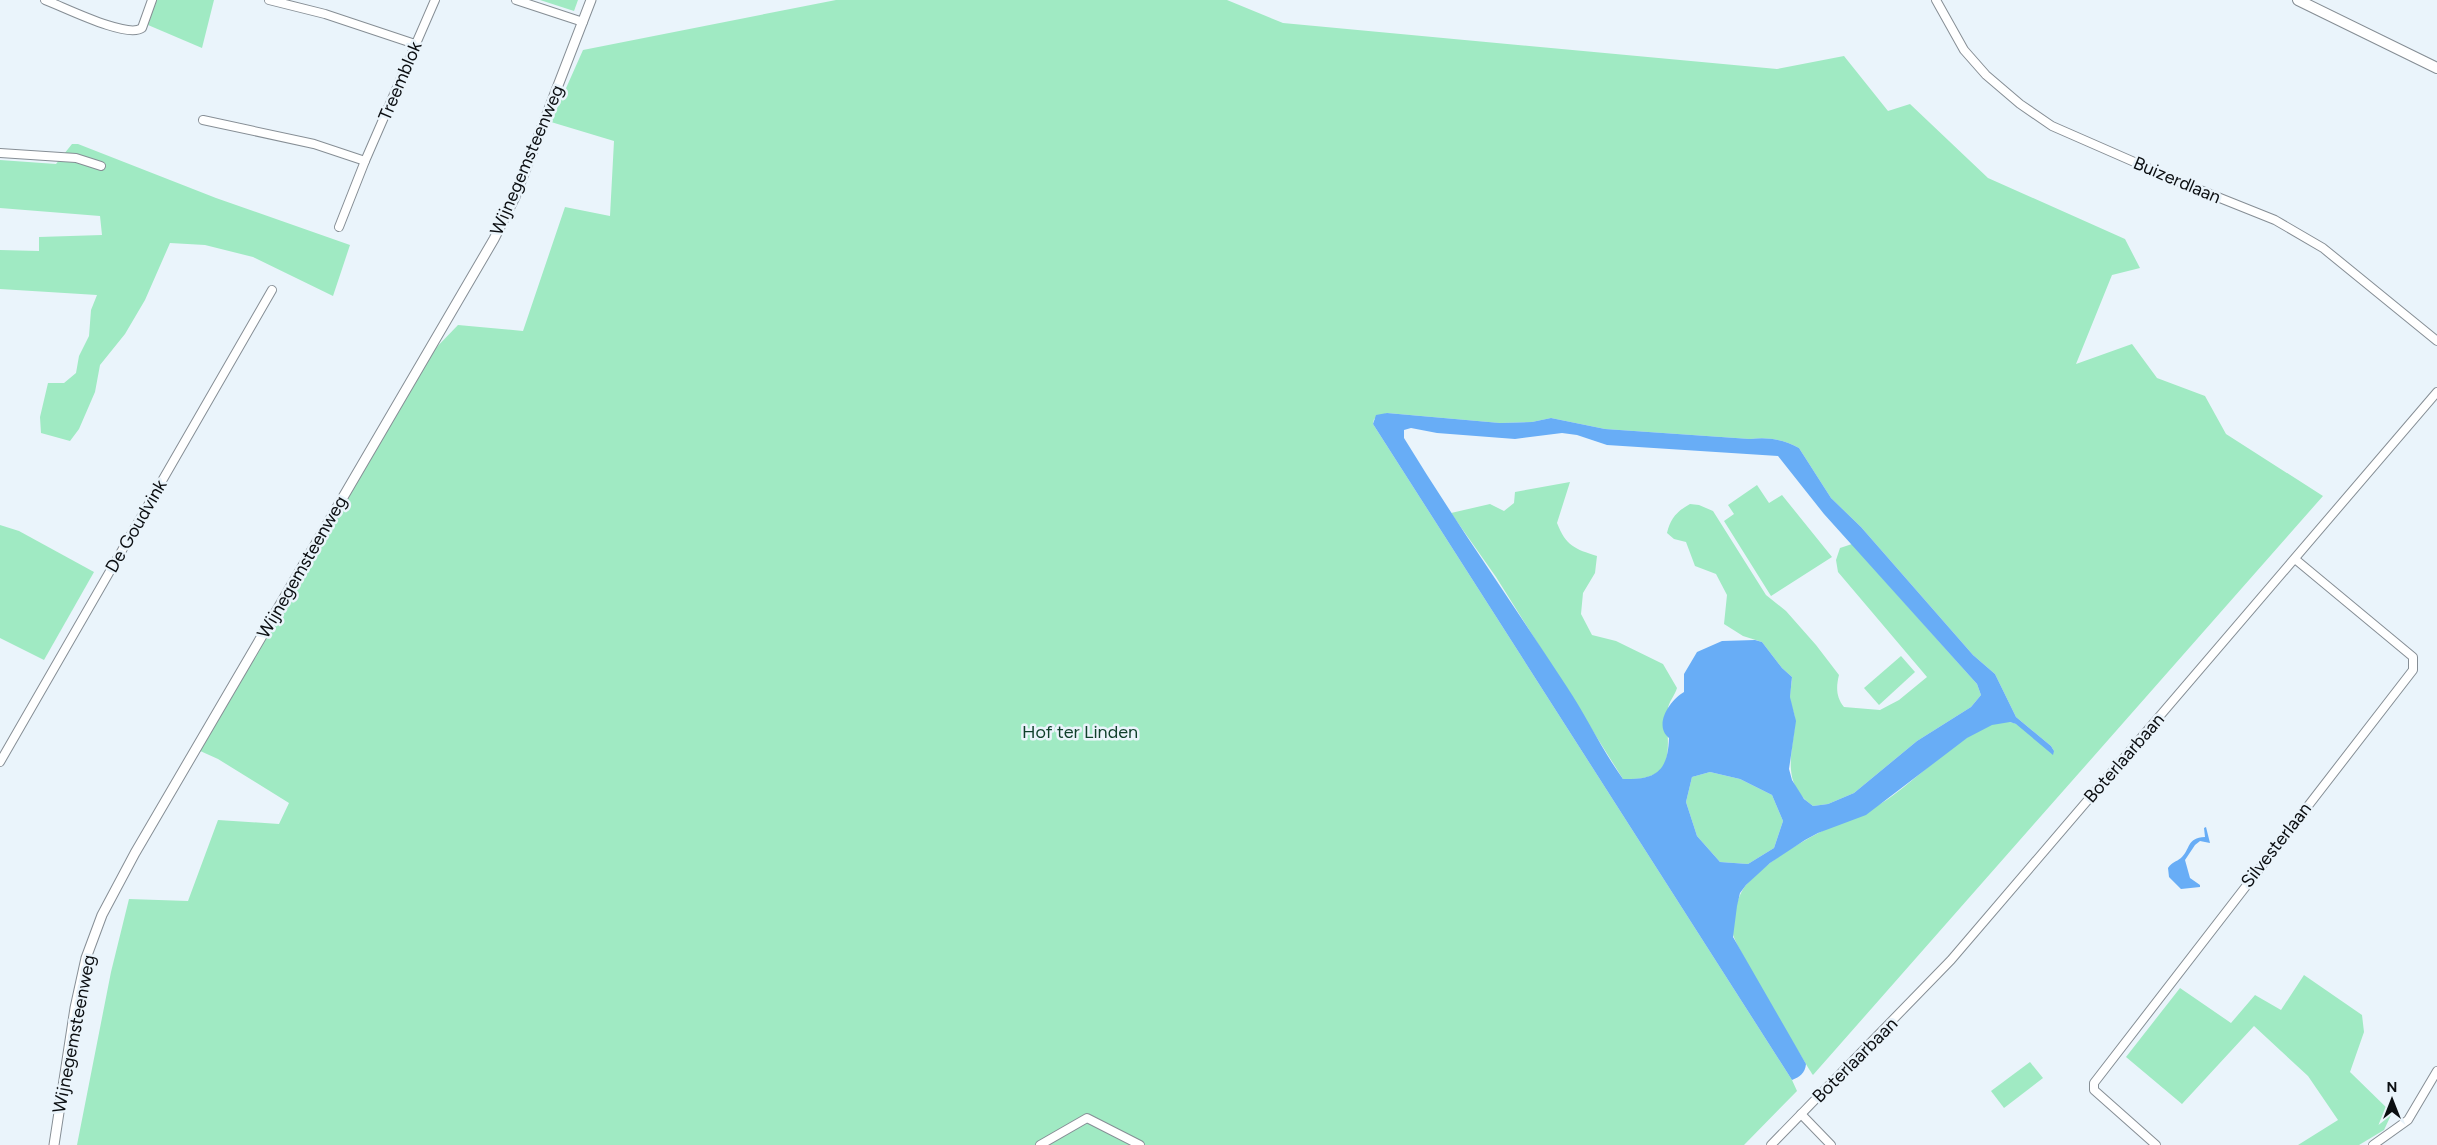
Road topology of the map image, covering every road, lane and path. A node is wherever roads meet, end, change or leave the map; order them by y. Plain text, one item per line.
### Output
1 (46, 0) edge
2 (152, 0) edge
3 (269, 0) edge
4 (435, 0) edge
5 (516, 0) edge
6 (591, 0) edge
7 (1936, 0) edge
8 (2298, 0) edge
9 (583, 22) junction
10 (415, 44) junction
11 (2437, 68) edge
12 (203, 120) dead end
13 (0, 153) edge
14 (365, 161) junction
15 (101, 166) dead end
16 (339, 228) dead end
17 (272, 290) dead end
18 (2437, 342) edge
19 (2437, 392) edge
20 (2295, 559) junction
21 (0, 762) edge
22 (2437, 1070) edge
23 (1801, 1114) junction
24 (54, 1145) edge
25 (1040, 1145) edge
26 (1140, 1145) edge
27 (1771, 1145) edge
28 (1831, 1145) edge
29 (2156, 1145) edge
30 (2373, 1145) edge

1 - 2 street
3 - 10 street
4 - 10 street, Treemblok
5 - 9 street
6 - 9 street, Wijnegemsteenweg
7 - 18 street, Buizerdlaan
8 - 11 main road
9 - 24 street, Wijnegemsteenweg
10 - 14 street, Treemblok
12 - 14 street
13 - 15 street
14 - 16 street, Treemblok
17 - 21 street, De Goudvink
19 - 20 street, Boterlaarbaan
20 - 23 street, Boterlaarbaan
20 - 29 street, Silvesterlaan
22 - 30 street
23 - 27 street, Boterlaarbaan
23 - 28 street, Boterlaarbaan
25 - 26 street

